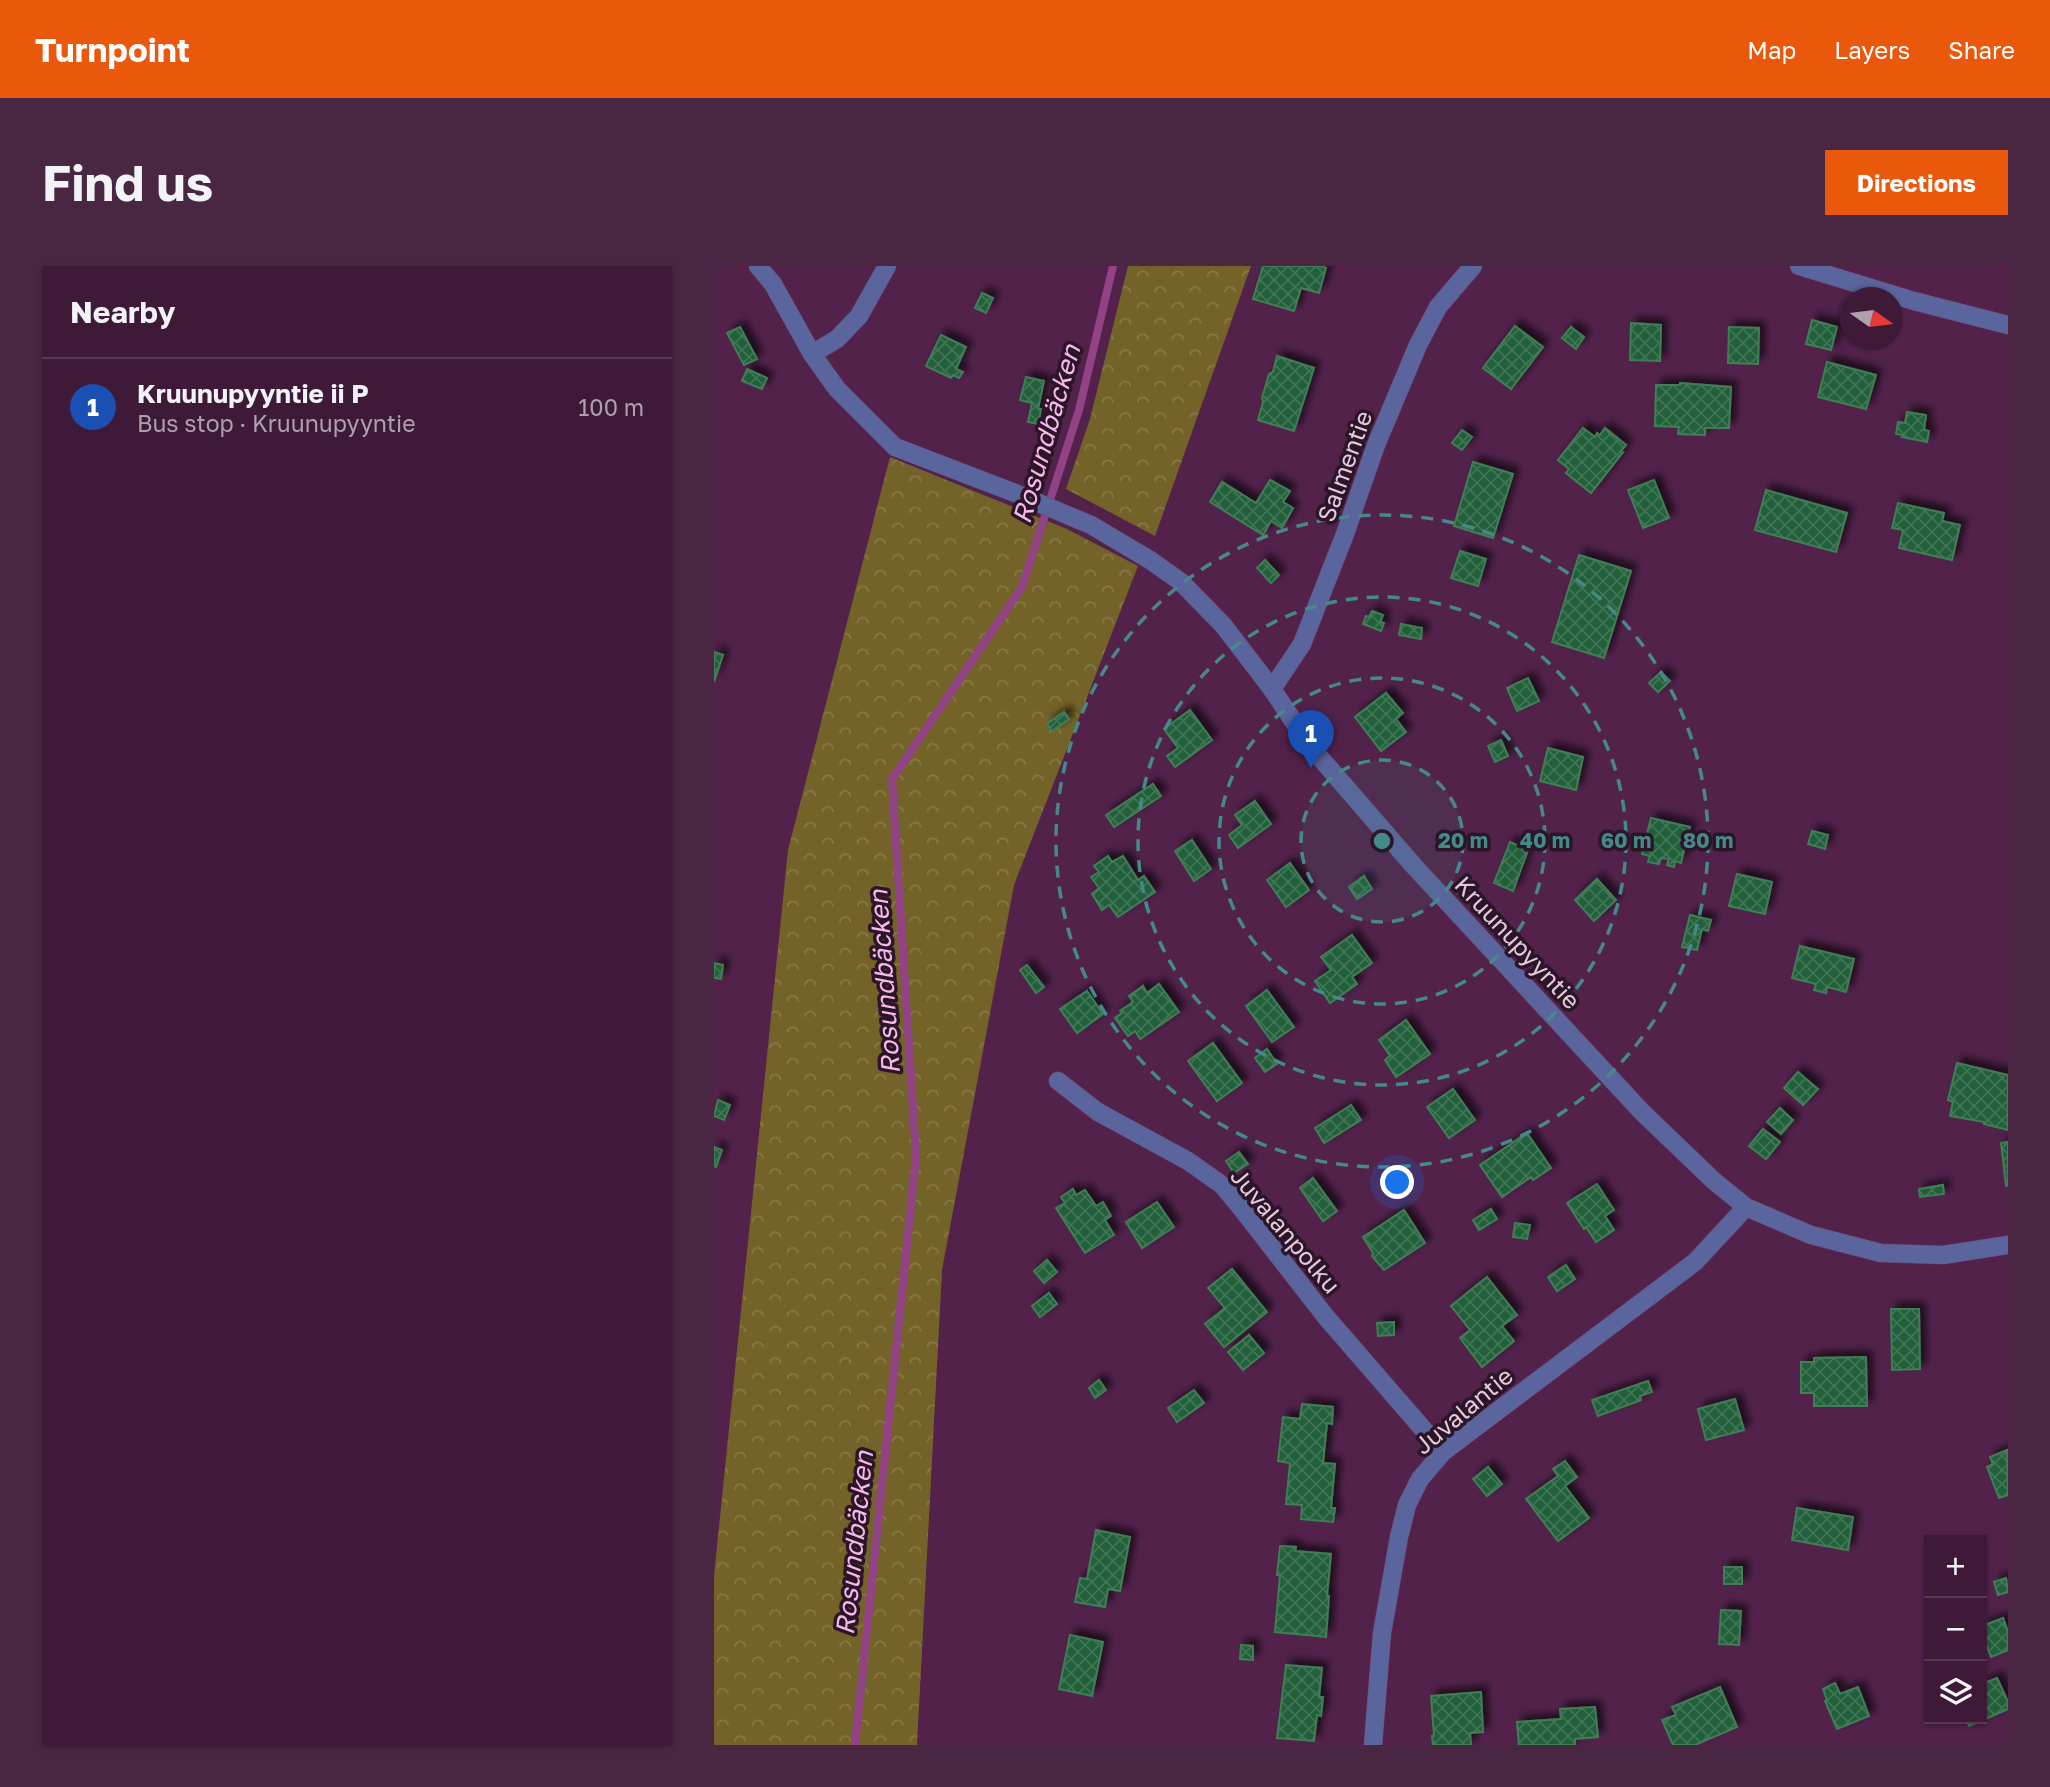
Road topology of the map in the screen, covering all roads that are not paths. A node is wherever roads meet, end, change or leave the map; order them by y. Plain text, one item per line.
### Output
1 (758, 266) edge
2 (887, 266) edge
3 (1473, 266) edge
4 (1799, 266) edge
5 (2008, 325) edge
6 (812, 354) junction
7 (1272, 689) junction
8 (1058, 1081) dead end
9 (1746, 1207) junction
10 (2008, 1245) edge
11 (1443, 1452) junction
12 (1373, 1745) edge

1 - 6 street, Kruunupyyntie
2 - 6 street
3 - 7 street, Salmentie
4 - 5 street
6 - 7 street, Kruunupyyntie
7 - 9 street, Kruunupyyntie
8 - 11 street, Juvalanpolku
9 - 10 street, Kruunupyyntie
9 - 11 street, Juvalantie
11 - 12 street, Juvalantie

